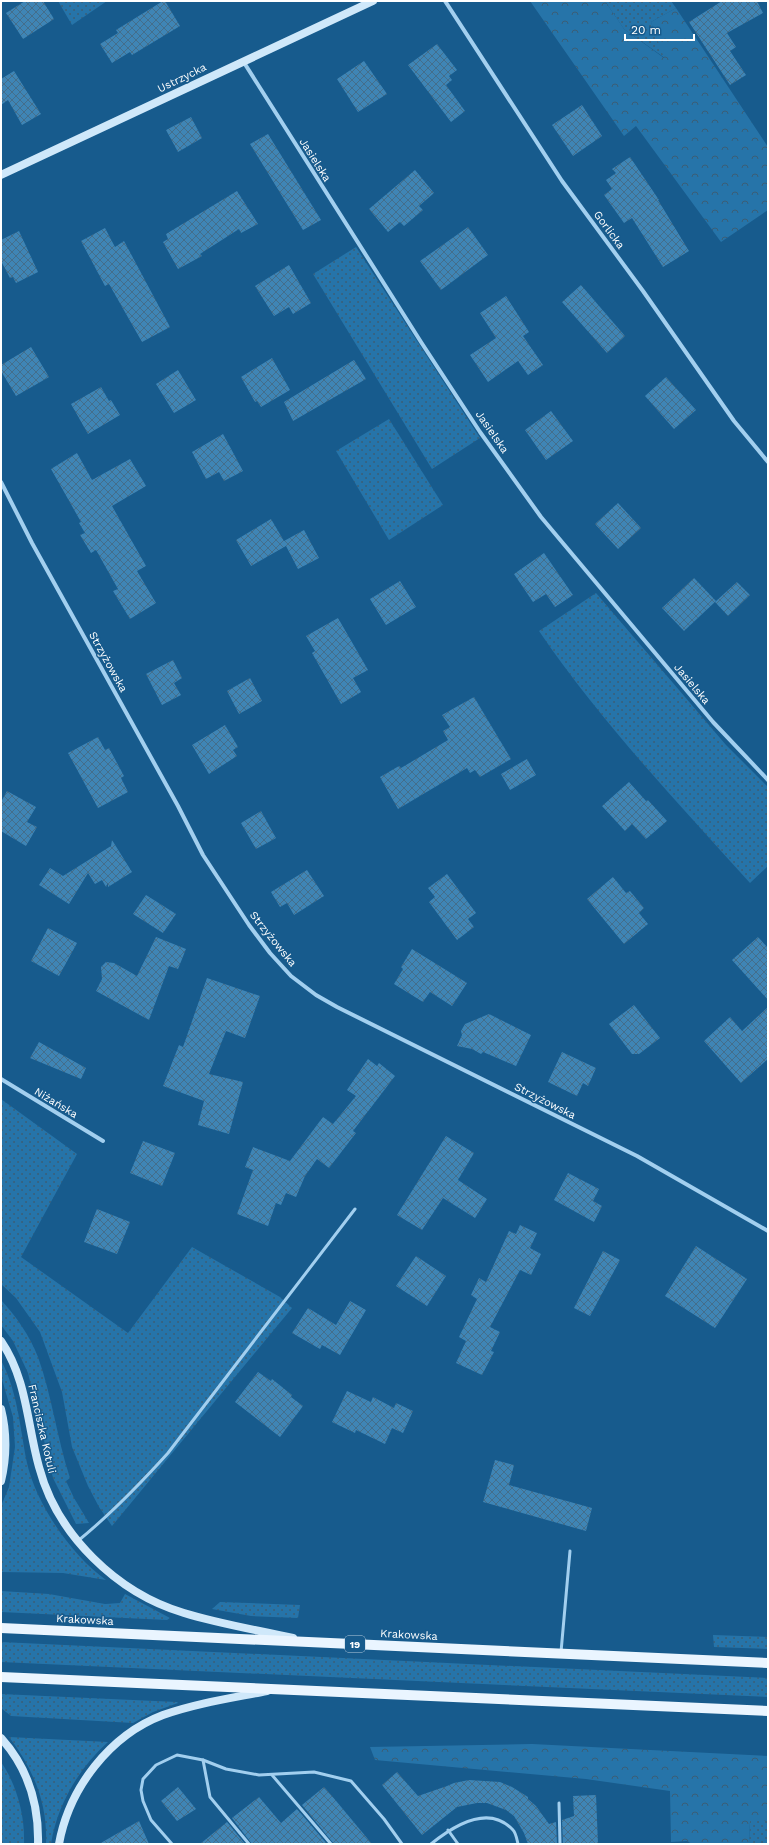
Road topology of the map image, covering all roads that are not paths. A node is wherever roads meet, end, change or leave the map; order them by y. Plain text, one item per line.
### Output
1 (373, 1) edge
2 (445, 1) edge
3 (243, 61) junction
4 (1, 175) edge
5 (768, 462) edge
6 (1, 482) edge
7 (768, 780) edge
8 (1, 1079) edge
9 (103, 1141) dead end
10 (355, 1209) dead end
11 (768, 1231) edge
12 (1, 1341) edge
13 (1, 1409) edge
14 (1, 1481) edge
15 (78, 1542) junction
16 (570, 1551) dead end
17 (1, 1628) edge
18 (307, 1642) junction
19 (561, 1654) junction
20 (768, 1663) edge
21 (1, 1677) edge
22 (277, 1689) junction
23 (746, 1710) junction
24 (768, 1711) edge
25 (768, 1716) edge
26 (1, 1738) edge
27 (204, 1760) junction
28 (272, 1775) junction
29 (559, 1803) dead end
30 (448, 1830) junction
31 (38, 1844) edge
32 (59, 1844) edge
33 (172, 1844) edge
34 (249, 1844) edge
35 (331, 1844) edge
36 (402, 1844) edge
37 (431, 1844) edge
38 (458, 1844) edge
39 (518, 1844) edge
40 (560, 1844) edge

1 - 3 street, Ustrzycka
2 - 5 street, Gorlicka
3 - 4 street, Ustrzycka
3 - 7 street, Jasielska
6 - 11 street, Strzyżowska
8 - 9 street, Niżańska
10 - 15 lane
12 - 15 street, Franciszka Kotuli
13 - 14 street
15 - 18 street, Franciszka Kotuli
16 - 19 lane
17 - 18 main road, Krakowska / 19
18 - 19 main road, Krakowska / 19
19 - 20 main road, Krakowska / 19
21 - 22 main road
22 - 23 main road
22 - 32 street
23 - 24 main road
23 - 25 lane
26 - 31 street
27 - 28 lane
27 - 33 lane
27 - 34 lane
28 - 35 lane
28 - 36 lane
29 - 40 lane
30 - 37 lane
30 - 38 lane
30 - 39 lane

